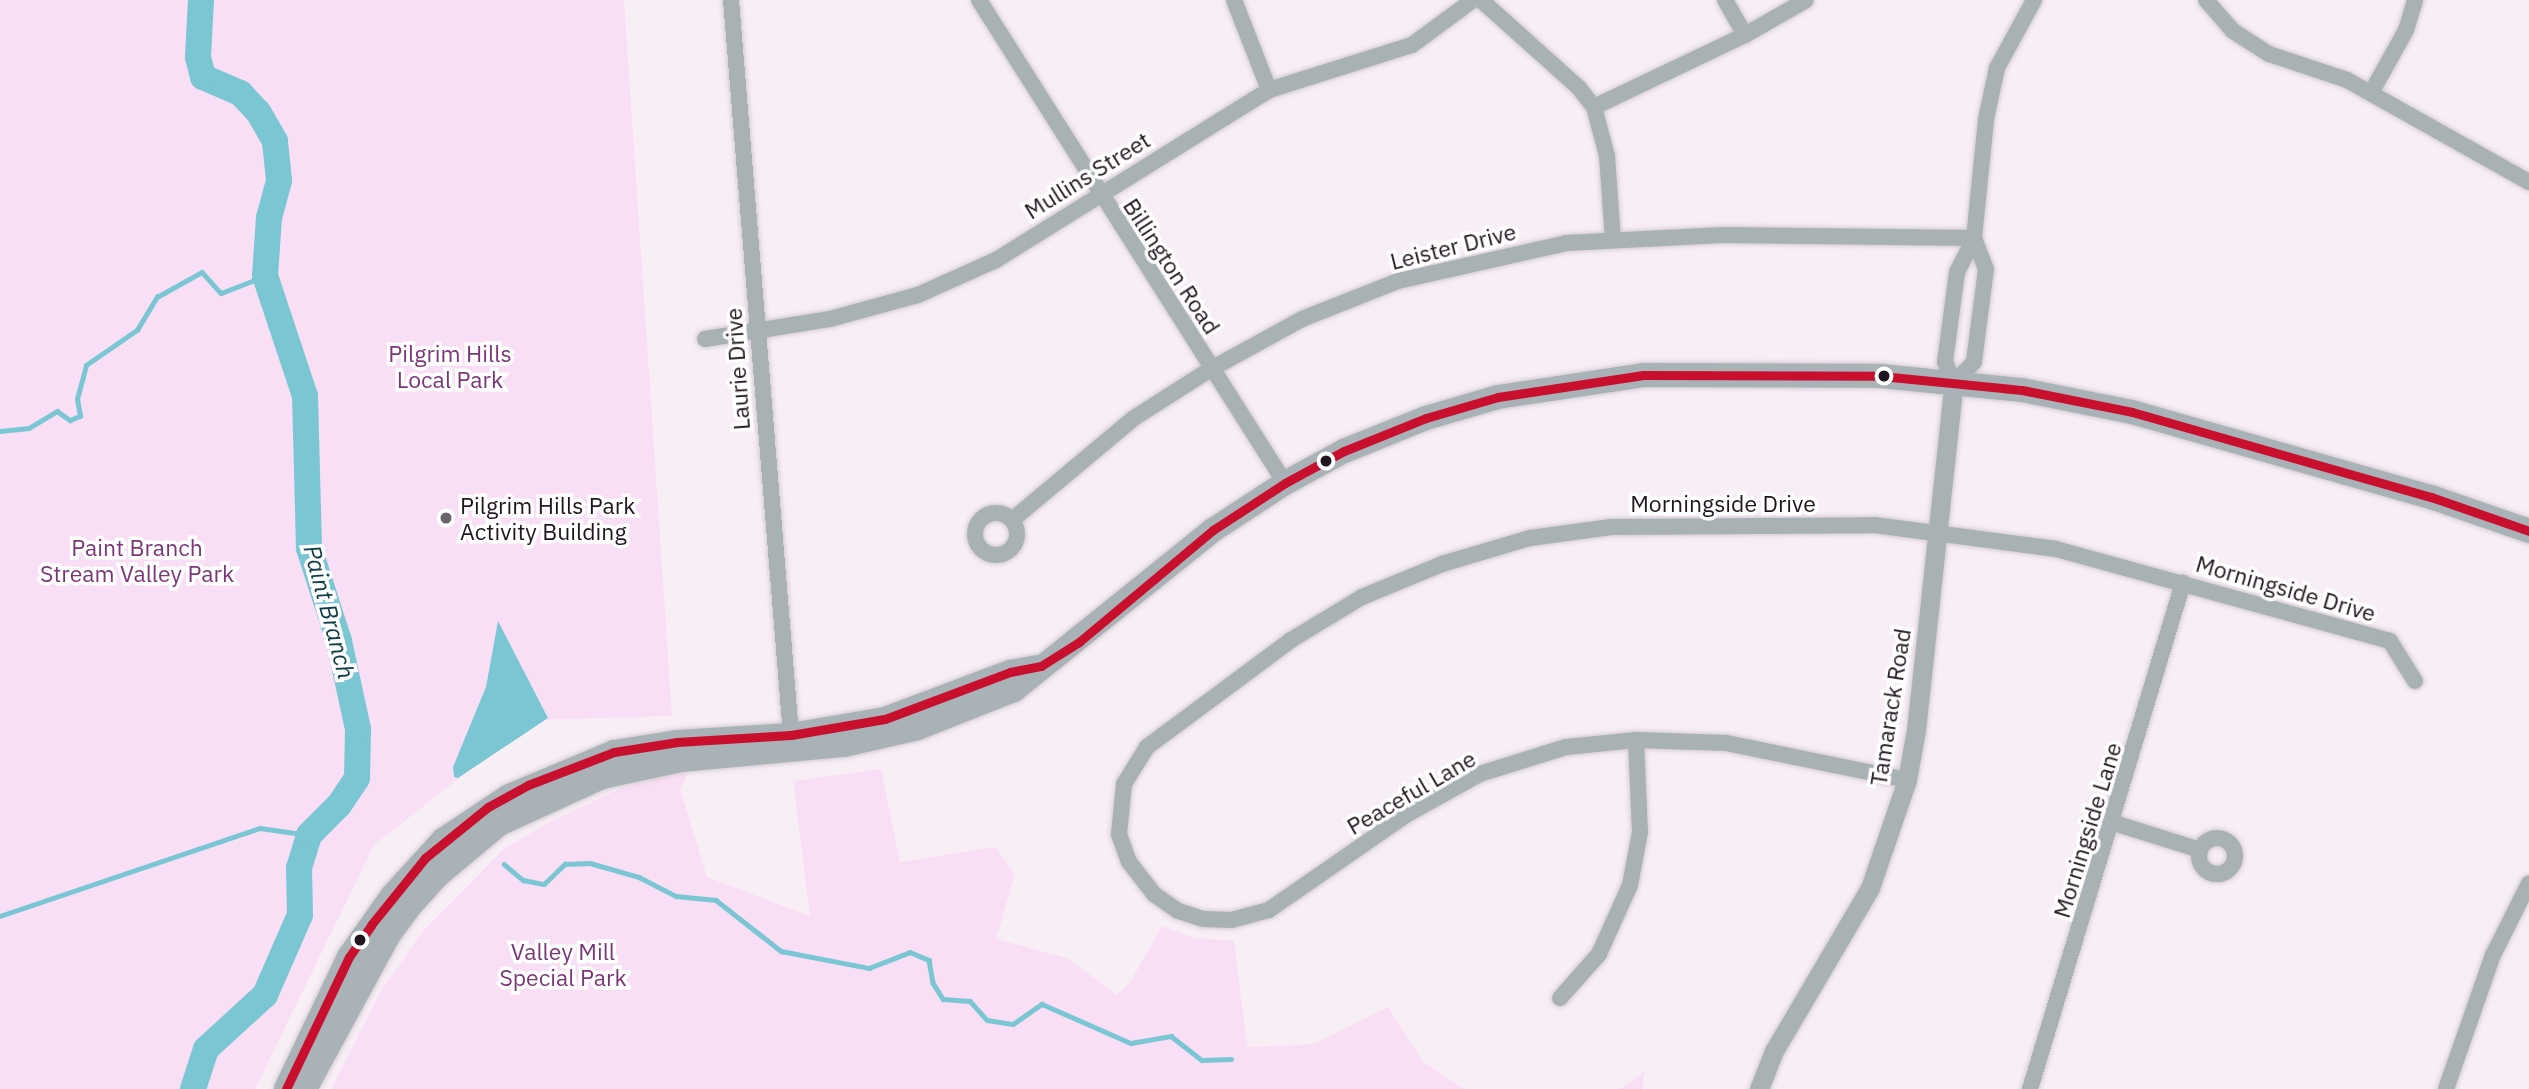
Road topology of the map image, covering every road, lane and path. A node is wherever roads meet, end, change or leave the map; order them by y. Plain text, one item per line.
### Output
1 (731, 0) edge
2 (979, 0) edge
3 (1234, 0) edge
4 (1474, 0) edge
5 (1482, 0) edge
6 (1725, 0) edge
7 (1807, 0) edge
8 (2034, 0) edge
9 (2206, 0) edge
10 (2415, 0) edge
11 (1745, 35) junction
12 (1269, 89) junction
13 (2371, 93) junction
14 (1594, 107) junction
15 (2528, 180) edge
16 (1099, 194) junction
17 (1974, 238) junction
18 (1613, 240) junction
19 (757, 328) junction
20 (705, 339) dead end
21 (1211, 369) junction
22 (1954, 383) junction
23 (1285, 483) junction
24 (1012, 520) dead end
25 (2529, 531) edge
26 (1938, 532) junction
27 (2183, 583) junction
28 (1041, 666) junction
29 (2415, 681) dead end
30 (791, 735) junction
31 (1636, 740) junction
32 (1907, 780) junction
33 (2114, 823) junction
34 (1119, 834) joint
35 (2200, 850) dead end
36 (2529, 883) edge
37 (2523, 909) edge
38 (1560, 998) dead end
39 (286, 1089) edge
40 (305, 1089) edge
41 (1759, 1089) edge
42 (2030, 1089) edge
43 (2445, 1089) edge

1 - 19 street, Laurie Drive
2 - 16 street, Billington Road
3 - 12 street
4 - 12 street, Mullins Street
5 - 14 street
6 - 11 street
7 - 11 street
8 - 17 street, Tamarack Road
9 - 13 street
10 - 13 street
11 - 14 street
12 - 16 street, Mullins Street
13 - 15 street
14 - 18 street
16 - 19 street, Mullins Street
16 - 21 street, Billington Road
17 - 18 street, Leister Drive
17 - 22 street, Tamarack Road
17 - 22 street, Tamarack Road
18 - 21 street, Leister Drive
19 - 20 street, Mullins Street
19 - 30 street, Laurie Drive
21 - 23 street, Billington Road
21 - 24 street, Leister Drive
22 - 23 main road
22 - 25 main road
22 - 26 street, Tamarack Road
23 - 28 main road
26 - 27 street, Morningside Drive
26 - 32 street, Tamarack Road
26 - 34 street, Morningside Drive
27 - 29 street, Morningside Drive
27 - 33 street, Morningside Lane
28 - 30 main road
28 - 40 main road
30 - 39 main road
31 - 32 street, Peaceful Lane
31 - 34 street, Peaceful Lane
31 - 38 street
32 - 41 street, Tamarack Road
33 - 35 street
33 - 42 street, Morningside Lane
36 - 37 street
37 - 43 street

